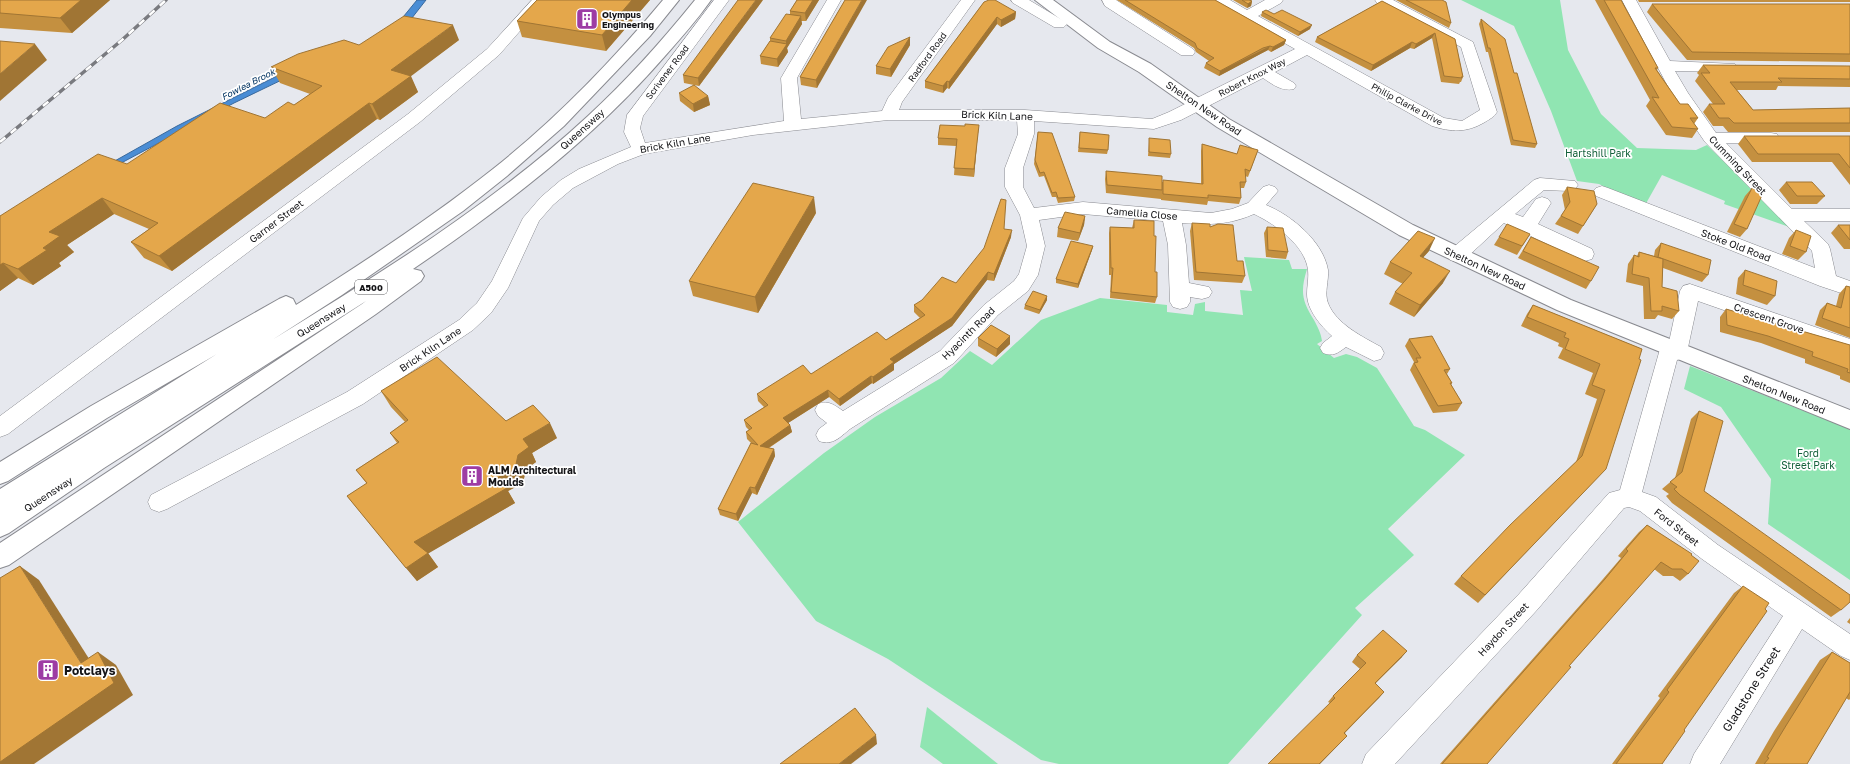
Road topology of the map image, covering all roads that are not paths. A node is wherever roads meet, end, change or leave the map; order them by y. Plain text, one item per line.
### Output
1 (540, 0) edge
2 (671, 0) edge
3 (704, 0) edge
4 (722, 0) edge
5 (834, 0) edge
6 (968, 0) edge
7 (1018, 0) edge
8 (1068, 0) edge
9 (1109, 0) edge
10 (1219, 0) edge
11 (1276, 0) edge
12 (1047, 2) edge
13 (1381, 3) edge
14 (1637, 5) edge
15 (1247, 16) junction
16 (1059, 24) dead end
17 (1307, 49) junction
18 (1187, 52) dead end
19 (1665, 66) junction
20 (1742, 67) edge
21 (1145, 68) junction
22 (1264, 72) junction
23 (1288, 86) dead end
24 (1197, 105) junction
25 (888, 115) junction
26 (1025, 115) junction
27 (593, 121) junction
28 (558, 122) junction
29 (793, 126) junction
30 (1711, 138) junction
31 (1788, 138) edge
32 (641, 149) junction
33 (1569, 185) dead end
34 (1269, 191) dead end
35 (1602, 192) dead end
36 (1542, 203) dead end
37 (1254, 207) junction
38 (1029, 215) junction
39 (1502, 215) junction
40 (1788, 215) junction
41 (1850, 215) edge
42 (1171, 216) junction
43 (1527, 226) junction
44 (1585, 254) dead end
45 (1457, 255) junction
46 (1827, 281) junction
47 (1850, 289) edge
48 (1202, 292) dead end
49 (1847, 346) edge
50 (1674, 350) junction
51 (1374, 353) dead end
52 (1850, 420) edge
53 (832, 423) dead end
54 (0, 428) edge
55 (0, 474) edge
56 (1631, 490) junction
57 (0, 502) edge
58 (159, 502) dead end
59 (0, 526) edge
60 (0, 557) edge
61 (1798, 614) junction
62 (1850, 648) edge
63 (1376, 764) edge
64 (1704, 764) edge

1 - 54 street, Garner Street
2 - 28 main road, Queensway / A500
3 - 27 main road, Queensway / A500
4 - 32 street, Scrivener Road
5 - 29 street
6 - 25 street, Radford Road
7 - 16 street
8 - 21 main road, Shelton New Road
9 - 18 street
10 - 15 street
11 - 15 street
12 - 21 main road, Shelton New Road
13 - 17 street, Philip Clarke Drive
14 - 19 street, Cumming Street
15 - 17 street
17 - 22 street, Robert Knox Way
19 - 20 street
19 - 30 street, Cumming Street
21 - 24 main road, Shelton New Road
22 - 23 street
22 - 24 street, Robert Knox Way
24 - 26 street, Brick Kiln Lane
24 - 45 main road, Shelton New Road
25 - 26 street, Brick Kiln Lane
25 - 29 street, Brick Kiln Lane
26 - 38 street, Hyacinth Road
27 - 59 main road, Queensway / A500
27 - 60 main road
28 - 55 main road
28 - 57 main road, Queensway / A500
29 - 32 street, Brick Kiln Lane
30 - 31 street
30 - 40 street, Cumming Street
32 - 58 street, Brick Kiln Lane
33 - 39 street
34 - 37 street, Camellia Close
35 - 46 street, Stoke Old Road
36 - 43 street
37 - 42 street, Camellia Close
37 - 51 street
38 - 42 street, Camellia Close
38 - 53 street, Hyacinth Road
39 - 43 street
39 - 45 street
40 - 41 street
40 - 46 street, Cumming Street
42 - 48 street
43 - 44 street
45 - 50 main road, Shelton New Road
46 - 47 street, Stoke Old Road
49 - 50 street, Crescent Grove
50 - 52 main road, Shelton New Road
50 - 56 street
56 - 61 street, Ford Street
56 - 63 street, Haydon Street
61 - 62 street, Ford Street
61 - 64 street, Gladstone Street

